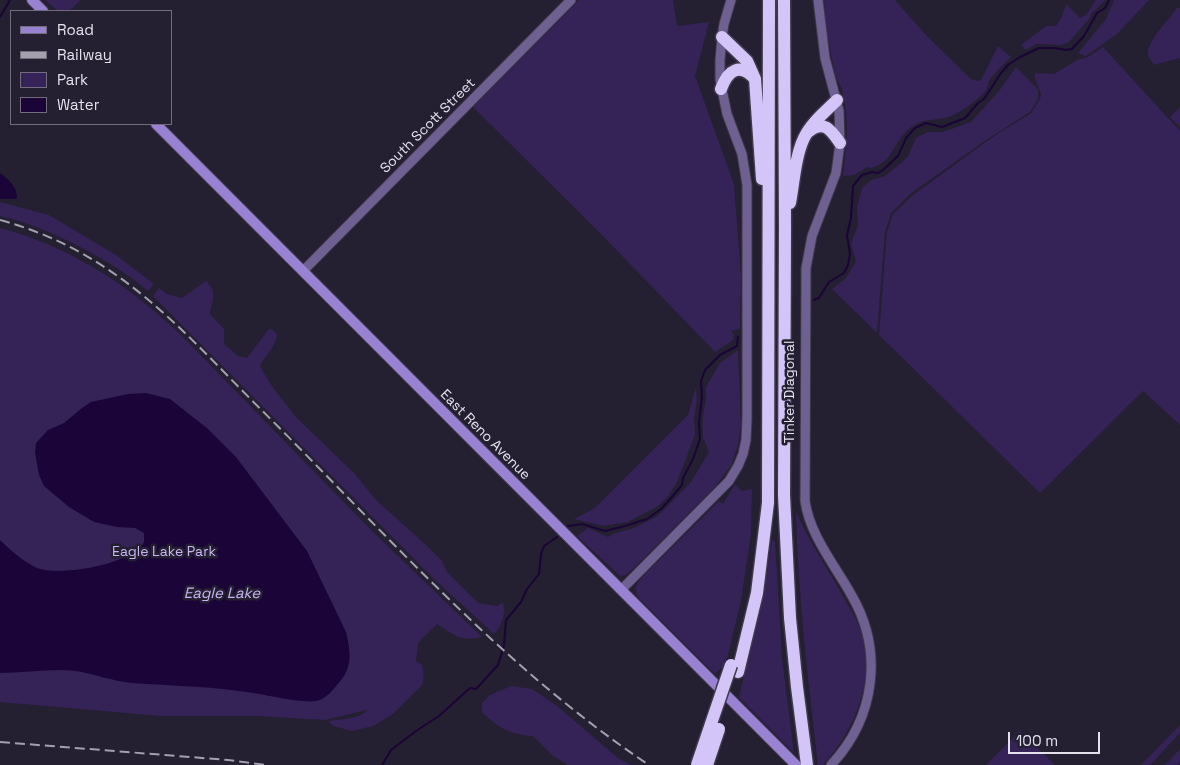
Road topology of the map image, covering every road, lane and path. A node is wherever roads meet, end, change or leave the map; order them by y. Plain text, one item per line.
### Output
1 (32, 0) edge
2 (571, 0) edge
3 (731, 0) edge
4 (769, 0) edge
5 (784, 0) edge
6 (818, 0) edge
7 (42, 10) edge
8 (722, 37) junction
9 (755, 79) junction
10 (721, 89) junction
11 (837, 100) junction
12 (157, 125) edge
13 (808, 132) junction
14 (840, 143) junction
15 (785, 227) junction
16 (303, 271) junction
17 (769, 303) junction
18 (621, 590) junction
19 (734, 668) junction
20 (697, 765) edge
21 (707, 765) edge
22 (796, 765) edge
23 (807, 765) edge
24 (831, 765) edge

1 - 7 main road
2 - 16 street, South Scott Street
3 - 8 street
4 - 17 highway, Tinker Diagonal
5 - 15 highway, Tinker Diagonal
6 - 11 street, Tinker Diagonal
8 - 9 highway
8 - 10 street
9 - 10 highway
9 - 17 highway
10 - 18 street
11 - 13 highway
11 - 14 street, Tinker Diagonal
12 - 16 main road, East Reno Avenue
13 - 14 highway
13 - 15 highway
14 - 24 street, Tinker Diagonal
15 - 23 highway, Tinker Diagonal
16 - 18 main road, East Reno Avenue
17 - 19 highway, Tinker Diagonal
18 - 22 main road, East Reno Avenue
19 - 20 highway, bridge
19 - 21 highway, Tinker Diagonal, bridge

